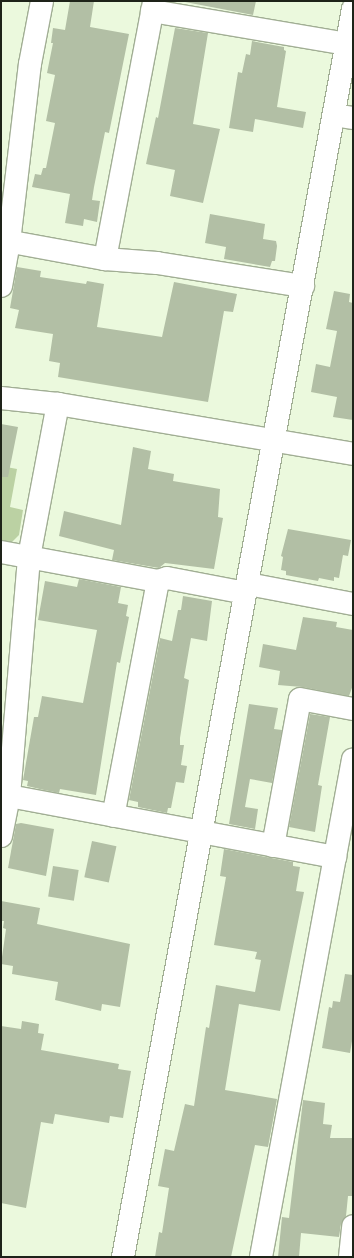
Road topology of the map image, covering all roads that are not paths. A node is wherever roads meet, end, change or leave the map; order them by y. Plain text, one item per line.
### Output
1 (42, 1) edge
2 (153, 6) edge
3 (353, 9) edge
4 (347, 44) junction
5 (343, 116) edge
6 (5, 241) edge
7 (105, 259) junction
8 (1, 286) edge
9 (303, 286) junction
10 (1, 398) edge
11 (58, 404) junction
12 (275, 442) junction
13 (353, 454) edge
14 (1, 552) edge
15 (29, 557) junction
16 (158, 581) junction
17 (247, 589) junction
18 (353, 604) edge
19 (353, 709) edge
20 (353, 759) edge
21 (9, 796) junction
22 (113, 816) junction
23 (202, 833) junction
24 (1, 836) edge
25 (272, 846) junction
26 (335, 857) junction
27 (353, 1226) edge
28 (123, 1257) edge
29 (261, 1257) edge
30 (350, 1257) edge

1 - 6 street
2 - 4 street
2 - 7 street
3 - 4 street
4 - 5 street
5 - 9 street
6 - 7 street
6 - 8 street
7 - 9 street
9 - 12 street
10 - 11 street
11 - 12 street
11 - 15 street
12 - 13 street
12 - 17 street
14 - 15 street
15 - 16 street
15 - 21 street
16 - 17 street
16 - 22 street
17 - 18 street
17 - 23 street
19 - 25 street
20 - 26 street
21 - 22 street
21 - 24 street
22 - 23 street
23 - 25 street
23 - 28 street
25 - 26 street
26 - 29 street
27 - 30 street

